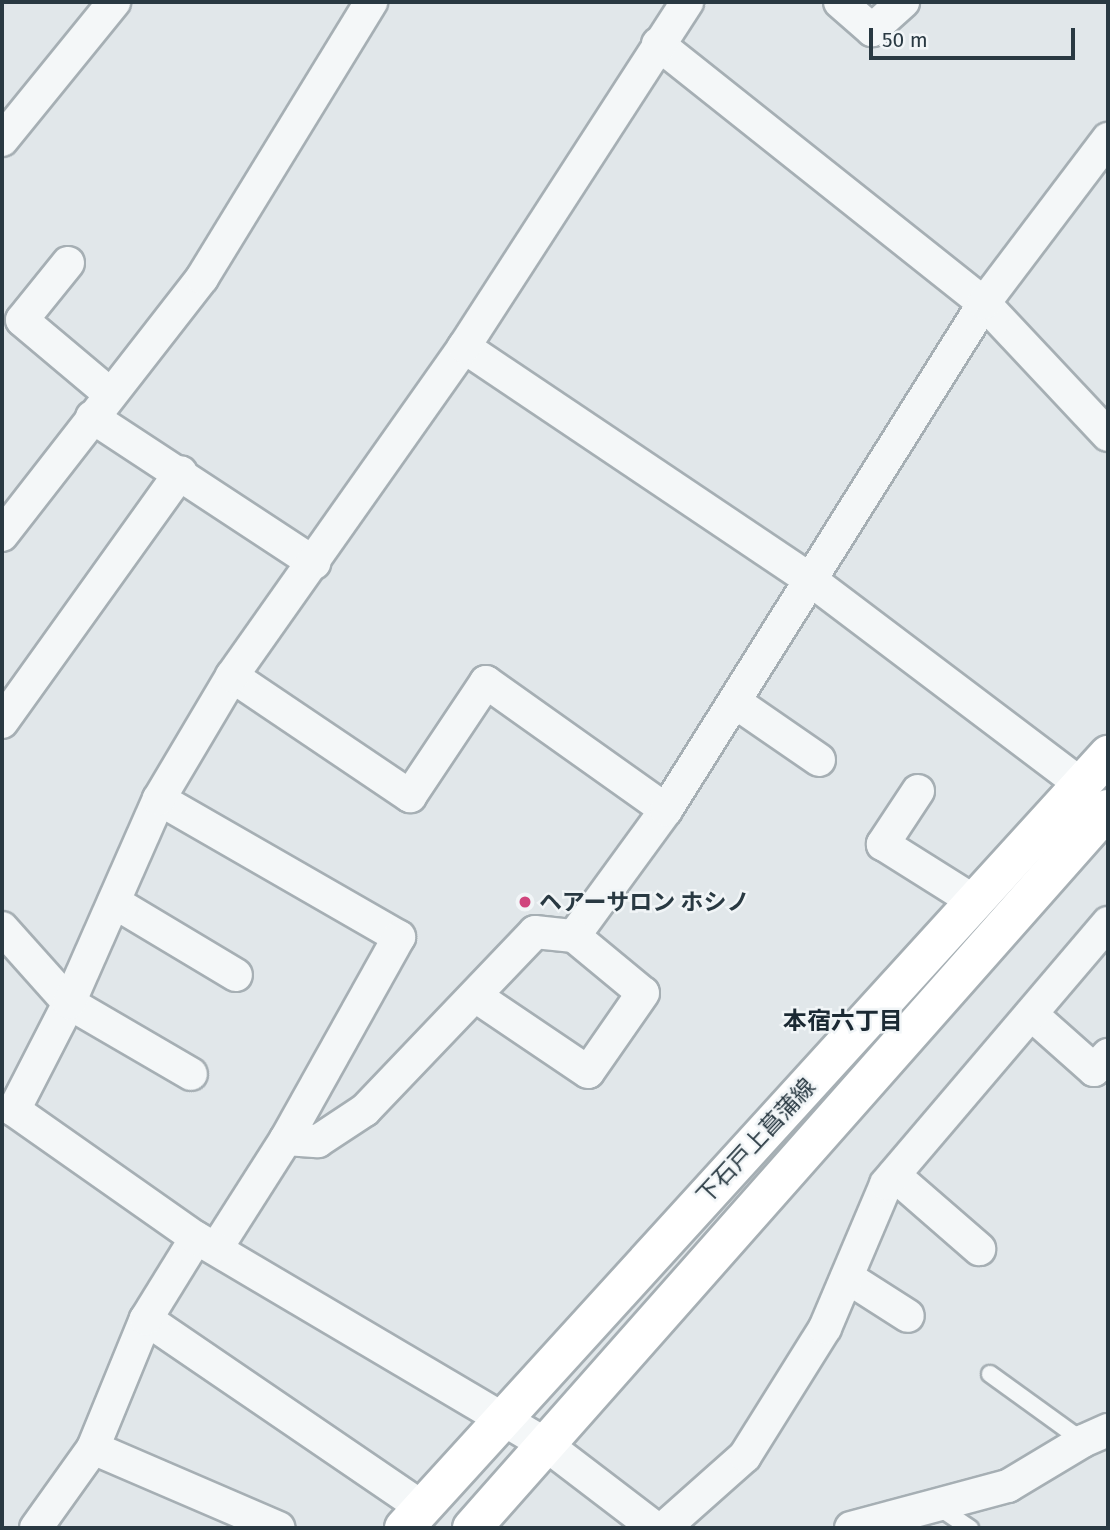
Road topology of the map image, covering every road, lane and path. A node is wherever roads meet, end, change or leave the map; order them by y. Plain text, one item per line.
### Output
1 (114, 2) edge
2 (370, 2) edge
3 (840, 2) edge
4 (903, 2) edge
5 (673, 7) edge
6 (658, 44) junction
7 (2, 139) edge
8 (1108, 139) edge
9 (68, 263) dead end
10 (984, 303) junction
11 (464, 347) junction
12 (101, 405) junction
13 (1108, 435) edge
14 (181, 472) junction
15 (2, 535) edge
16 (314, 563) junction
17 (812, 581) junction
18 (232, 676) junction
19 (735, 702) junction
20 (2, 722) edge
21 (1108, 755) edge
22 (819, 760) dead end
23 (918, 791) dead end
24 (1096, 797) edge
25 (159, 799) junction
26 (666, 810) junction
27 (114, 902) junction
28 (975, 902) junction
29 (2, 928) edge
30 (574, 936) junction
31 (1104, 936) edge
32 (236, 975) dead end
33 (477, 997) junction
34 (69, 1003) junction
35 (1031, 1014) junction
36 (1108, 1055) edge
37 (191, 1074) dead end
38 (10, 1096) edge
39 (286, 1139) junction
40 (894, 1175) junction
41 (206, 1243) junction
42 (979, 1249) dead end
43 (846, 1277) junction
44 (908, 1316) dead end
45 (146, 1319) junction
46 (990, 1374) dead end
47 (501, 1419) junction
48 (1095, 1436) edge
49 (545, 1444) junction
50 (93, 1448) junction
51 (935, 1505) junction
52 (413, 1518) edge
53 (48, 1525) edge
54 (279, 1528) edge
55 (472, 1528) edge
56 (655, 1528) edge
57 (664, 1528) edge
58 (851, 1528) edge
59 (970, 1528) edge

1 - 7 street
2 - 12 street
3 - 4 street
5 - 6 street
6 - 10 street
6 - 11 street
8 - 10 street
9 - 12 street
10 - 13 street
10 - 17 street
11 - 16 street
11 - 17 street
12 - 14 street
12 - 15 street
14 - 16 street
14 - 20 street
16 - 18 street
17 - 19 street
17 - 24 street
18 - 25 street
18 - 26 street
19 - 22 street
19 - 26 street
21 - 24 main road, 下石戸上菖蒲線
23 - 28 street
24 - 28 main road, 下石戸上菖蒲線
24 - 49 main road, 下石戸上菖蒲線
25 - 27 street
25 - 39 street
26 - 30 street
27 - 32 street
27 - 34 street
28 - 47 main road, 下石戸上菖蒲線
29 - 34 street
30 - 33 street
30 - 33 street
31 - 35 street
33 - 39 street
34 - 37 street
34 - 38 street
35 - 36 street
35 - 40 street
38 - 41 street
39 - 41 street
40 - 42 street
40 - 43 street
41 - 45 street
41 - 47 street
43 - 44 street
43 - 57 street
45 - 50 street
45 - 52 street
46 - 48 lane
47 - 49 street
47 - 52 main road, 下石戸上菖蒲線
48 - 51 street
49 - 55 main road, 下石戸上菖蒲線
49 - 56 street
50 - 53 street
50 - 54 street
51 - 58 street
51 - 59 lane

